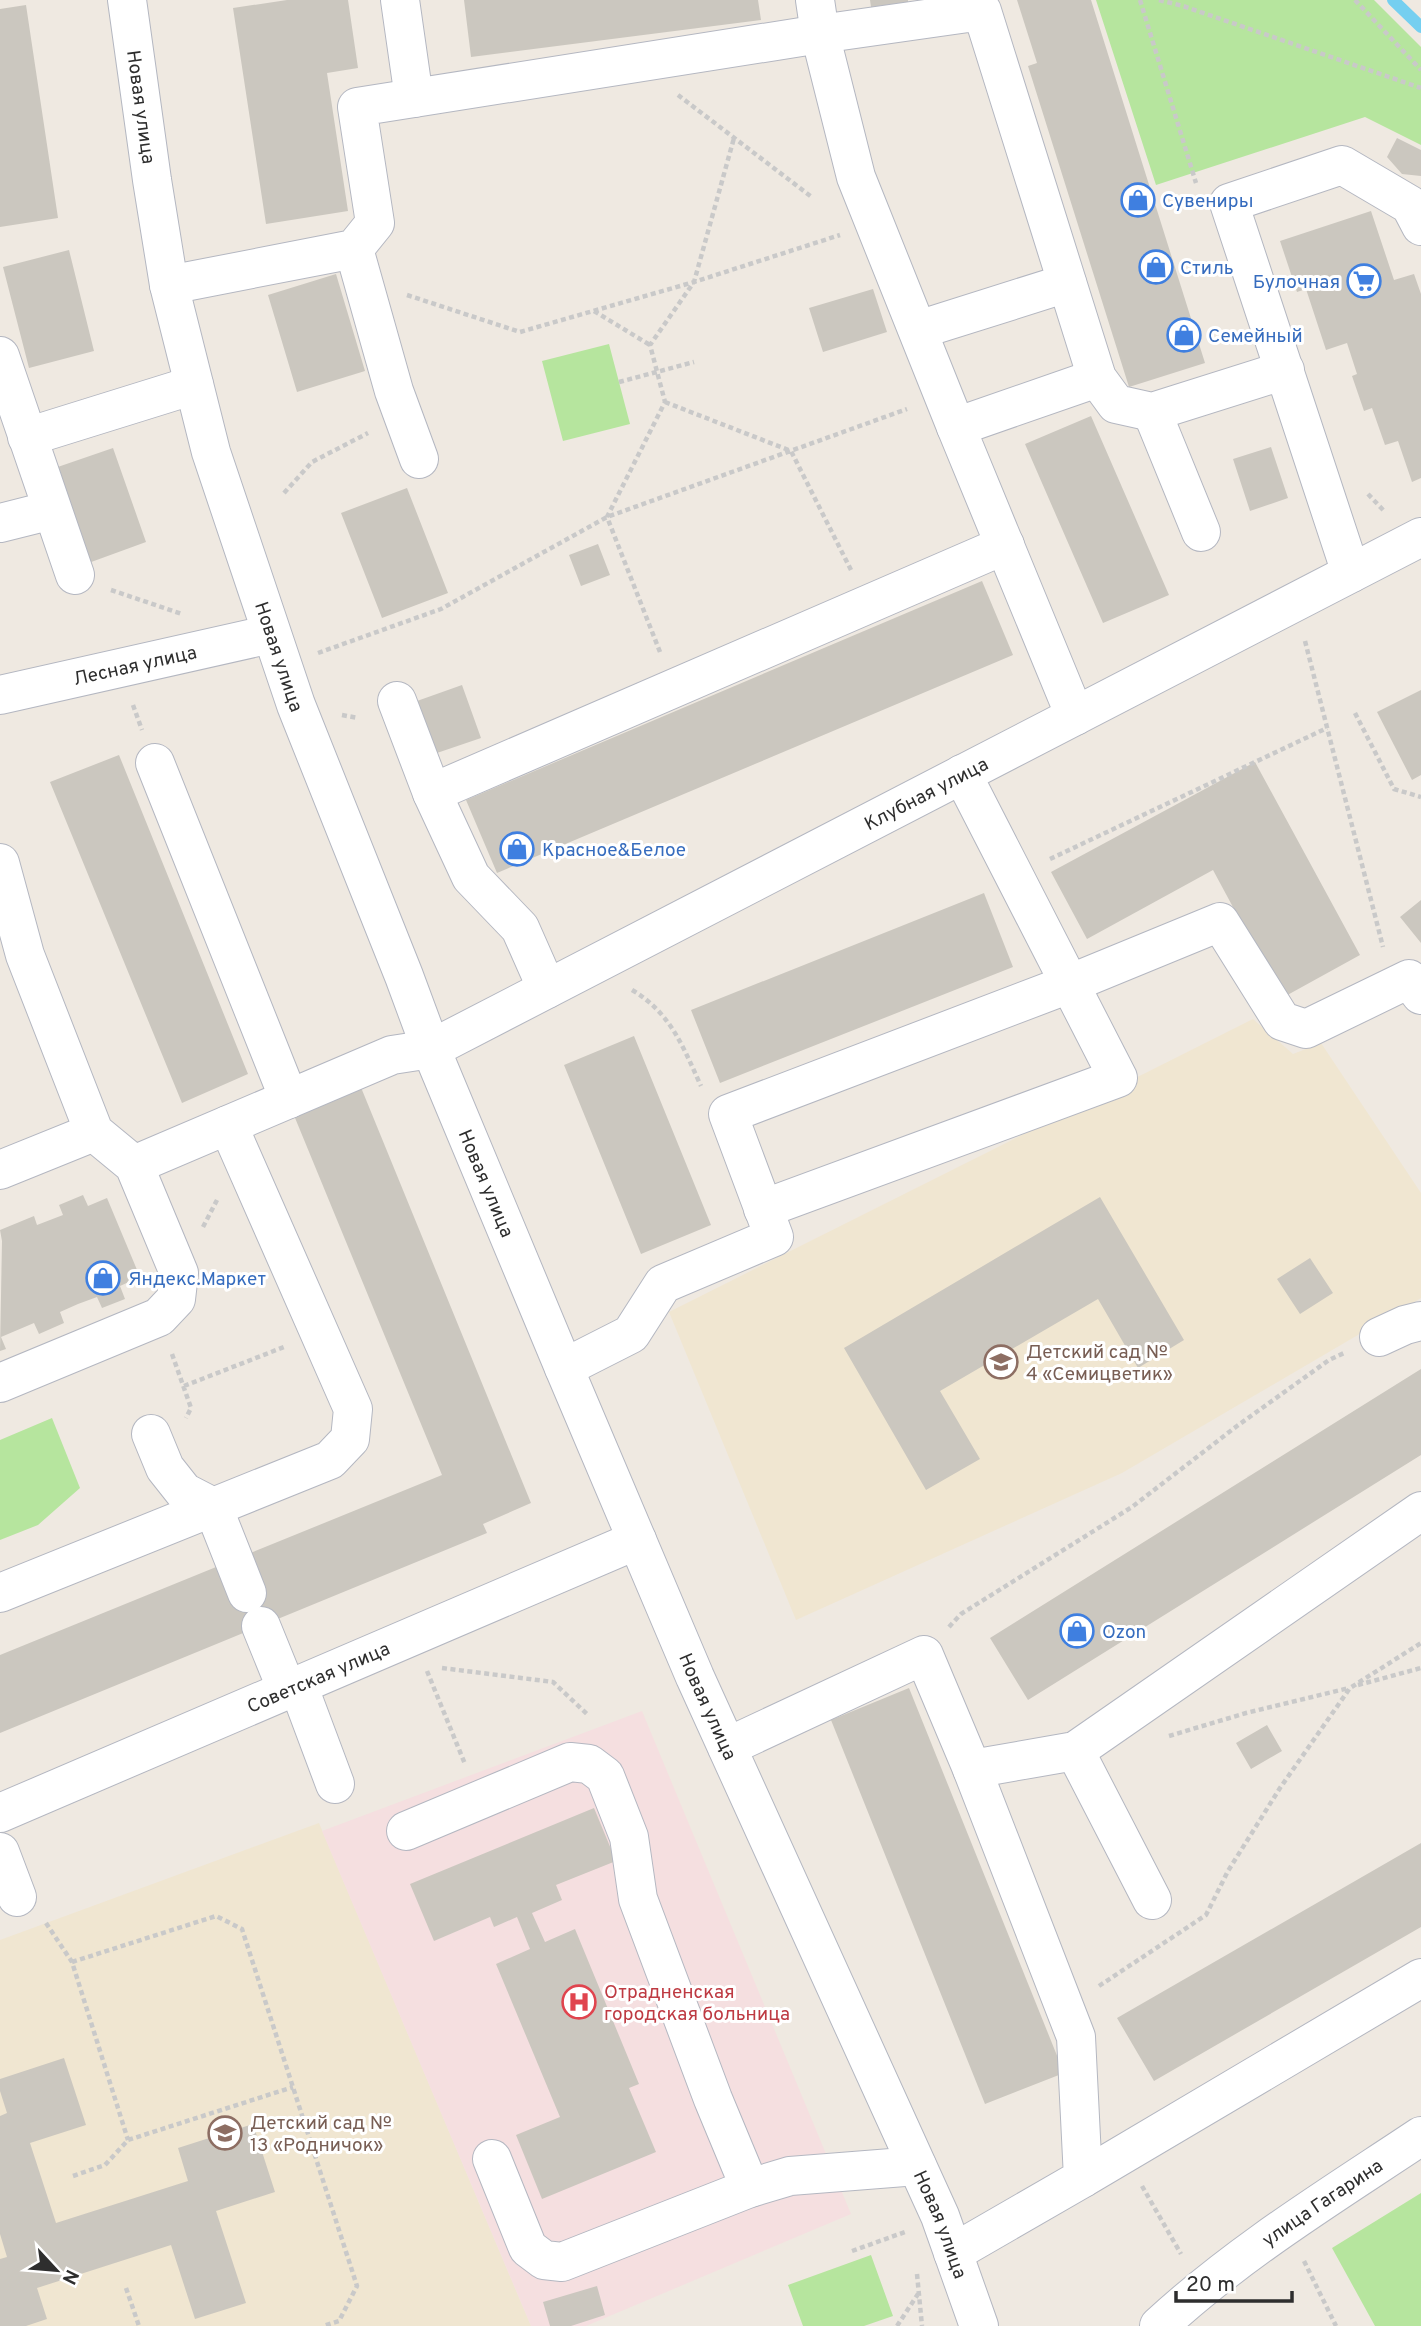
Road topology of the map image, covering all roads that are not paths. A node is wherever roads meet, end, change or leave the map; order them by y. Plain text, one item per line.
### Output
1 (127, 0) edge
2 (400, 0) edge
3 (817, 17) edge
4 (414, 98) junction
5 (1421, 226) edge
6 (358, 264) junction
7 (1068, 283) junction
8 (170, 285) junction
9 (918, 330) junction
10 (0, 356) edge
11 (1284, 370) junction
12 (1097, 378) junction
13 (194, 385) junction
14 (950, 411) junction
15 (1152, 412) junction
16 (27, 437) junction
17 (419, 459) dead end
18 (52, 510) junction
19 (0, 523) edge
20 (1201, 532) dead end
21 (1421, 537) edge
22 (1005, 545) junction
23 (1351, 573) junction
24 (75, 575) road end
25 (263, 647) junction
26 (0, 695) edge
27 (397, 701) dead end
28 (1075, 716) junction
29 (155, 763) road end
30 (962, 774) junction
31 (432, 793) junction
32 (0, 863) edge
33 (13, 958) edge
34 (1069, 984) junction
35 (547, 989) junction
36 (1407, 991) edge
37 (431, 1049) junction
38 (289, 1099) junction
39 (94, 1132) junction
40 (235, 1139) junction
41 (134, 1165) junction
42 (0, 1170) edge
43 (763, 1209) junction
44 (1421, 1321) edge
45 (1380, 1337) road end
46 (564, 1368) junction
47 (0, 1383) edge
48 (152, 1434) road end
49 (213, 1507) junction
50 (1421, 1511) edge
51 (637, 1540) junction
52 (0, 1594) edge
53 (292, 1688) junction
54 (1089, 1741) junction
55 (727, 1747) junction
56 (972, 1769) junction
57 (335, 1784) dead end
58 (0, 1813) edge
59 (406, 1831) dead end
60 (0, 1852) edge
61 (17, 1897) road end
62 (1152, 1900) dead end
63 (1421, 1978) edge
64 (1421, 2136) edge
65 (492, 2159) dead end
66 (917, 2166) junction
67 (1083, 2178) junction
68 (750, 2188) junction
69 (953, 2253) junction
70 (979, 2326) edge
71 (1159, 2326) edge

1 - 8 street, Новая улица
2 - 4 street
3 - 4 street
3 - 7 street
3 - 9 street
4 - 6 street
5 - 11 street
6 - 8 street
6 - 17 street
7 - 9 street
7 - 12 street
8 - 13 street, Новая улица
9 - 14 street
10 - 16 street
11 - 15 street
11 - 23 street
12 - 14 street
12 - 15 street
13 - 16 street
13 - 25 street, Новая улица
14 - 22 street
15 - 20 street
16 - 18 street
18 - 19 street
18 - 24 street
21 - 23 street, Клубная улица
22 - 28 street
22 - 31 street
23 - 28 street, Клубная улица
25 - 26 street, Лесная улица
25 - 37 street, Новая улица
27 - 31 street
28 - 30 street, Клубная улица
29 - 38 street
30 - 34 street
30 - 35 street, Клубная улица
31 - 35 street
32 - 33 street
33 - 39 street
34 - 36 street
34 - 43 street
34 - 43 street
35 - 37 street, Клубная улица
37 - 38 street, Клубная улица
37 - 46 street, Новая улица
38 - 40 street, Клубная улица
39 - 41 street
39 - 42 street
40 - 41 street, Клубная улица
40 - 49 street
41 - 47 street
43 - 46 street
44 - 45 street
46 - 51 street, Новая улица
48 - 49 street
49 - 52 street
49 - 53 street
50 - 54 street
51 - 53 street, Советская улица
51 - 55 street, Новая улица
53 - 57 street
53 - 58 street, Советская улица
54 - 56 street
54 - 62 street
55 - 56 street
55 - 66 street, Новая улица
56 - 67 street
59 - 68 street
60 - 61 street
63 - 67 street
64 - 71 street, улица Гагарина
65 - 68 street
66 - 68 street
66 - 69 street, Новая улица
67 - 69 street
69 - 70 street, Новая улица

